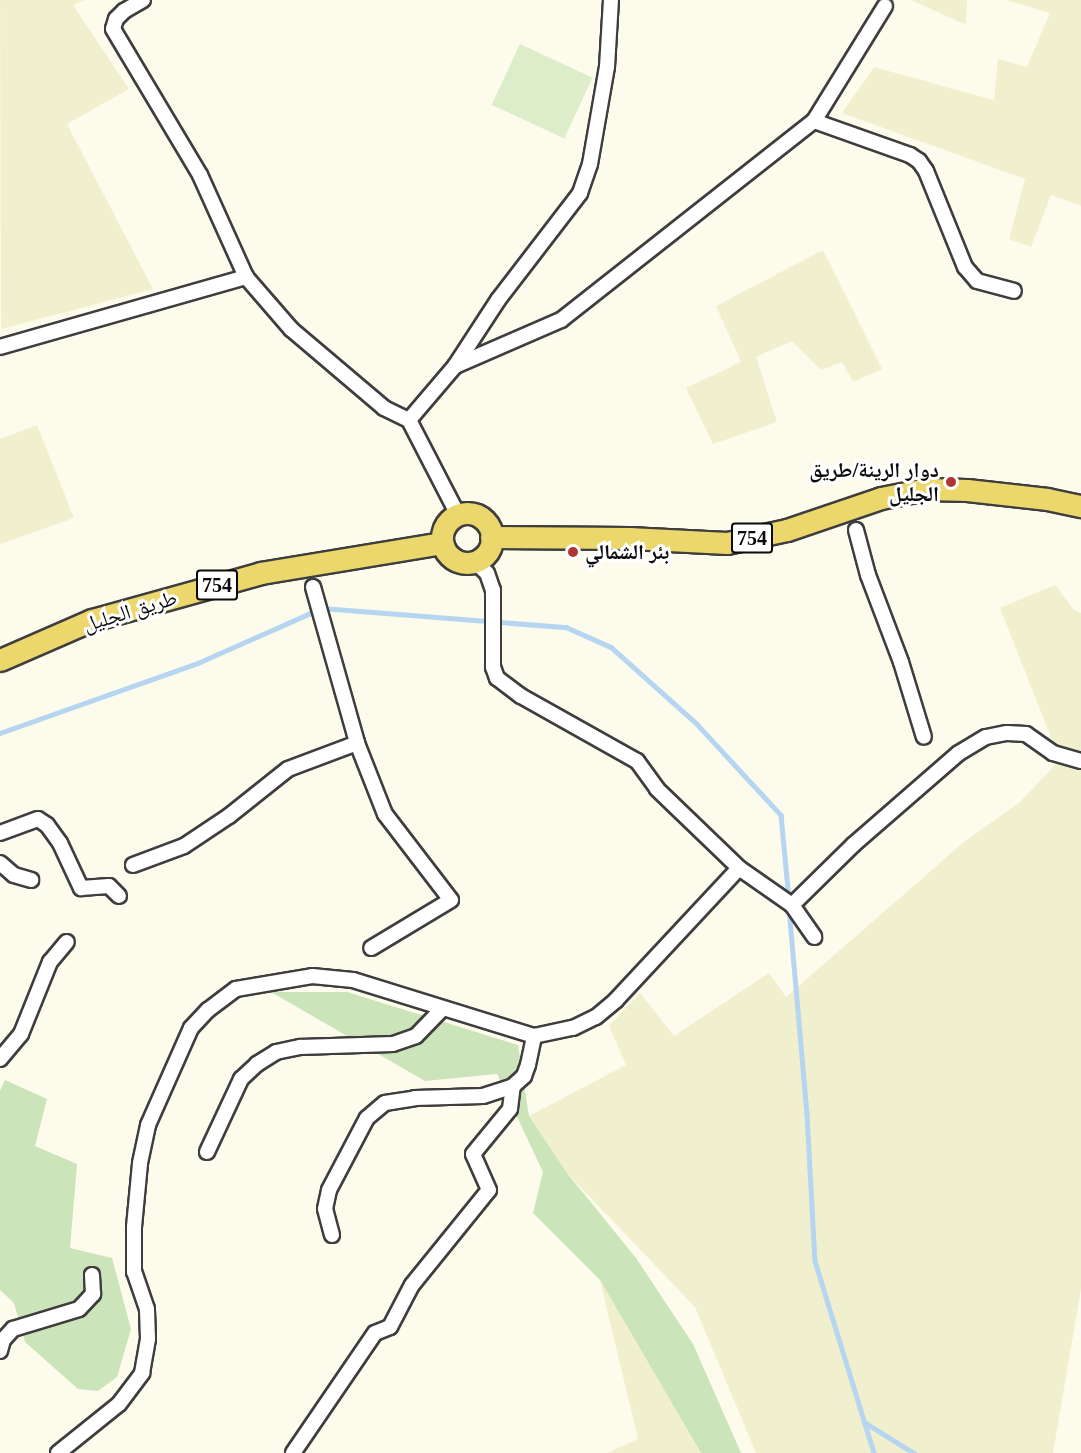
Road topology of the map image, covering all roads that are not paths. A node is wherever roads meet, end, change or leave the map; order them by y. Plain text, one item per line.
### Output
1 (143, 0) edge
2 (611, 0) edge
3 (885, 6) dead end
4 (814, 121) junction
5 (246, 277) junction
6 (1014, 291) dead end
7 (0, 347) edge
8 (455, 366) junction
9 (408, 420) junction
10 (1006, 494) junction
11 (1081, 506) edge
12 (458, 515) junction
13 (1081, 520) edge
14 (856, 530) dead end
15 (491, 537) junction
16 (442, 543) junction
17 (475, 562) junction
18 (313, 587) dead end
19 (0, 660) edge
20 (924, 737) dead end
21 (357, 743) junction
22 (1081, 761) edge
23 (0, 833) edge
24 (0, 863) edge
25 (133, 865) dead end
26 (739, 868) junction
27 (31, 880) dead end
28 (119, 896) dead end
29 (792, 905) junction
30 (814, 937) dead end
31 (67, 942) dead end
32 (371, 948) dead end
33 (442, 1009) junction
34 (534, 1036) junction
35 (0, 1059) edge
36 (513, 1086) junction
37 (207, 1152) dead end
38 (332, 1235) dead end
39 (92, 1275) dead end
40 (0, 1351) edge
41 (58, 1453) edge
42 (293, 1453) edge

1 - 5 street
2 - 8 street
3 - 4 street
4 - 6 street
4 - 8 street
5 - 7 street
5 - 9 street
8 - 9 street
9 - 12 street
10 - 11 main road, 754
10 - 13 main road, 754
10 - 15 main road, 754
12 - 15 main road
12 - 16 main road
14 - 20 street
15 - 17 main road
16 - 17 main road
16 - 19 main road, طريق الجليل / 754
17 - 26 street
18 - 21 street
21 - 25 street
21 - 32 street
22 - 29 street
23 - 28 street
24 - 27 street
26 - 29 street
26 - 34 street
29 - 30 street
31 - 35 street
33 - 34 street
33 - 37 street
33 - 41 street
34 - 36 street
36 - 38 street
36 - 42 street
39 - 40 street

